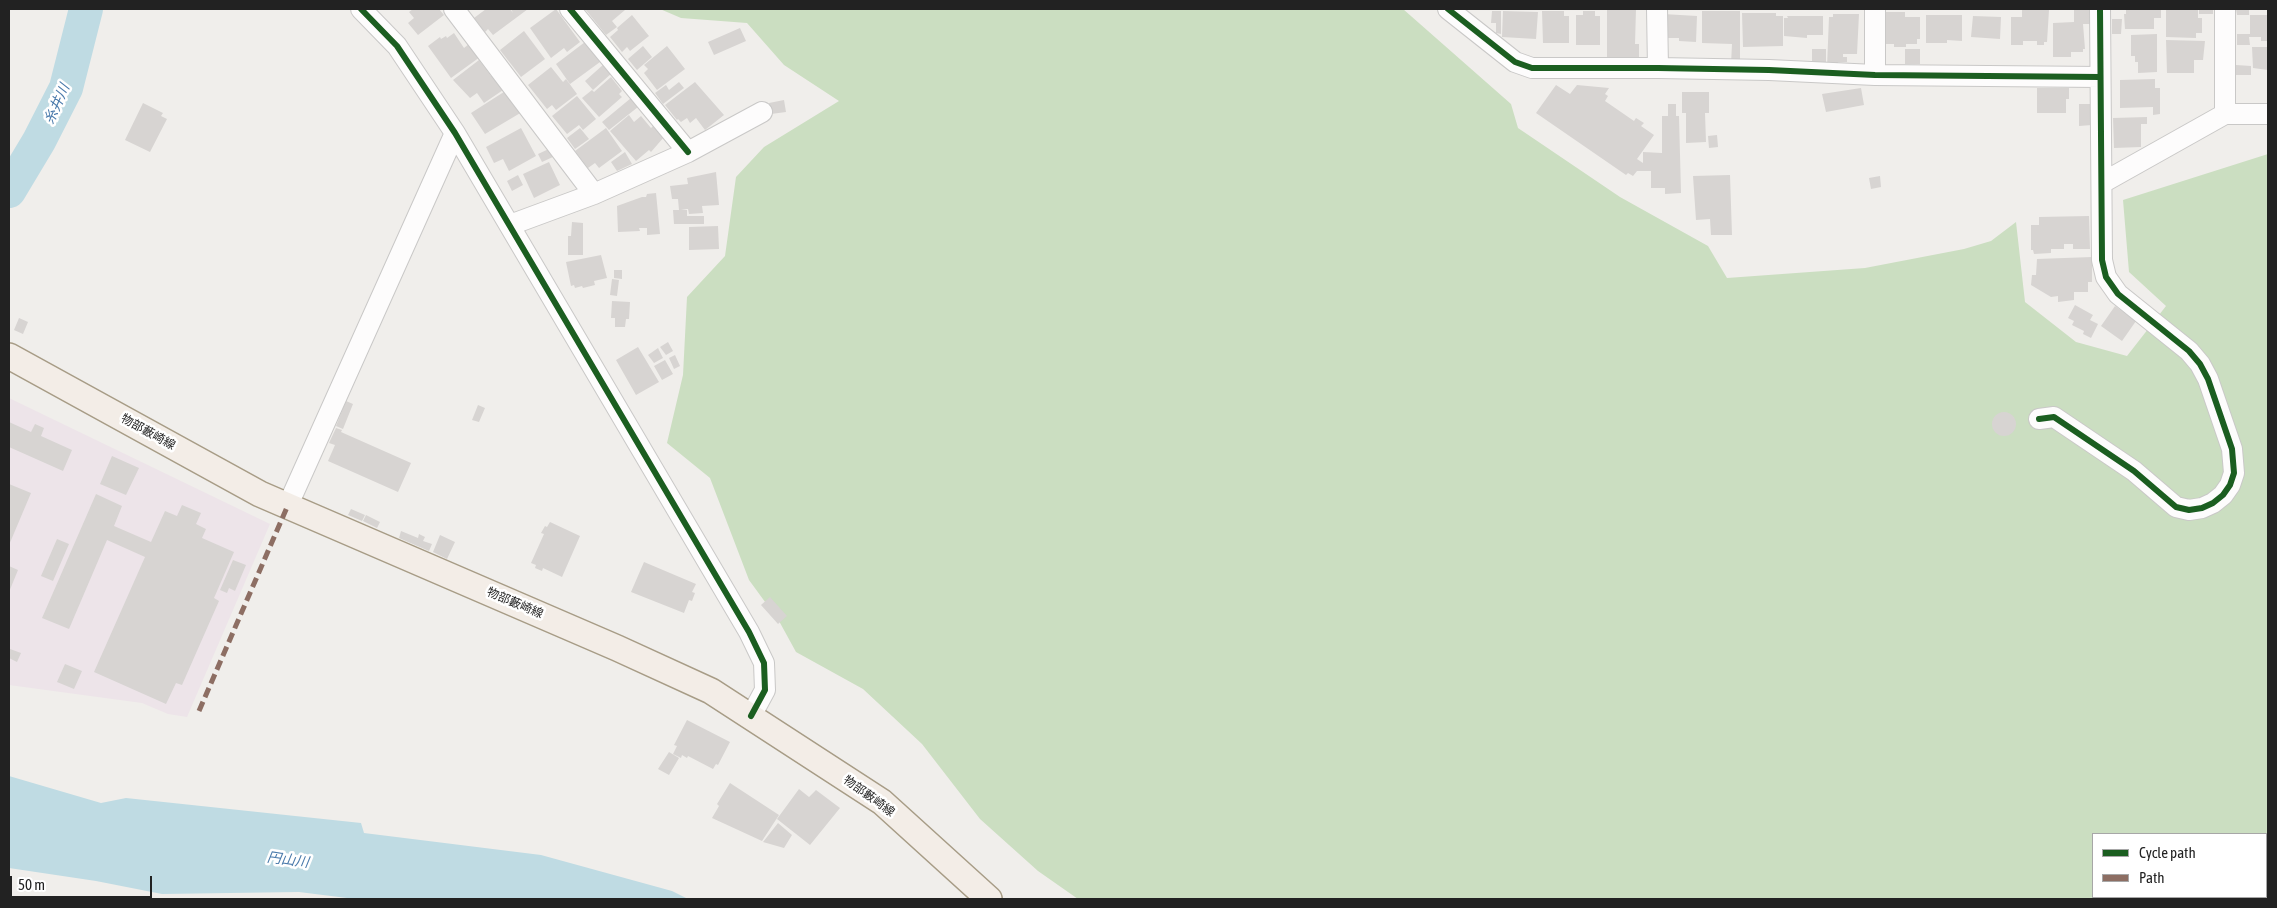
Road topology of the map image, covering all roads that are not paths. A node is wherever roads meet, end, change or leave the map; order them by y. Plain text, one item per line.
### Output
1 (361, 9) edge
2 (454, 9) edge
3 (570, 9) edge
4 (1448, 9) edge
5 (1657, 9) edge
6 (1875, 9) edge
7 (2100, 9) edge
8 (2225, 9) edge
9 (1658, 68) junction
10 (1875, 75) junction
11 (2100, 77) junction
12 (762, 112) dead end
13 (2225, 114) junction
14 (2268, 114) edge
15 (455, 133) junction
16 (688, 152) junction
17 (2102, 182) junction
18 (594, 194) junction
19 (510, 225) junction
20 (9, 356) edge
21 (2039, 419) dead end
22 (288, 505) junction
23 (752, 716) junction
24 (989, 899) edge

1 - 15 street
2 - 18 street
3 - 16 street
4 - 9 street
5 - 9 street
6 - 10 street
7 - 11 street
8 - 13 street
9 - 10 street
10 - 11 street
11 - 17 street
12 - 16 street
13 - 14 street
13 - 17 street
15 - 19 street
15 - 22 street
16 - 18 street
17 - 21 street
18 - 19 street
19 - 23 street
20 - 22 main road, 物部藪崎線
22 - 23 main road, 物部藪崎線
23 - 24 main road, 物部藪崎線

